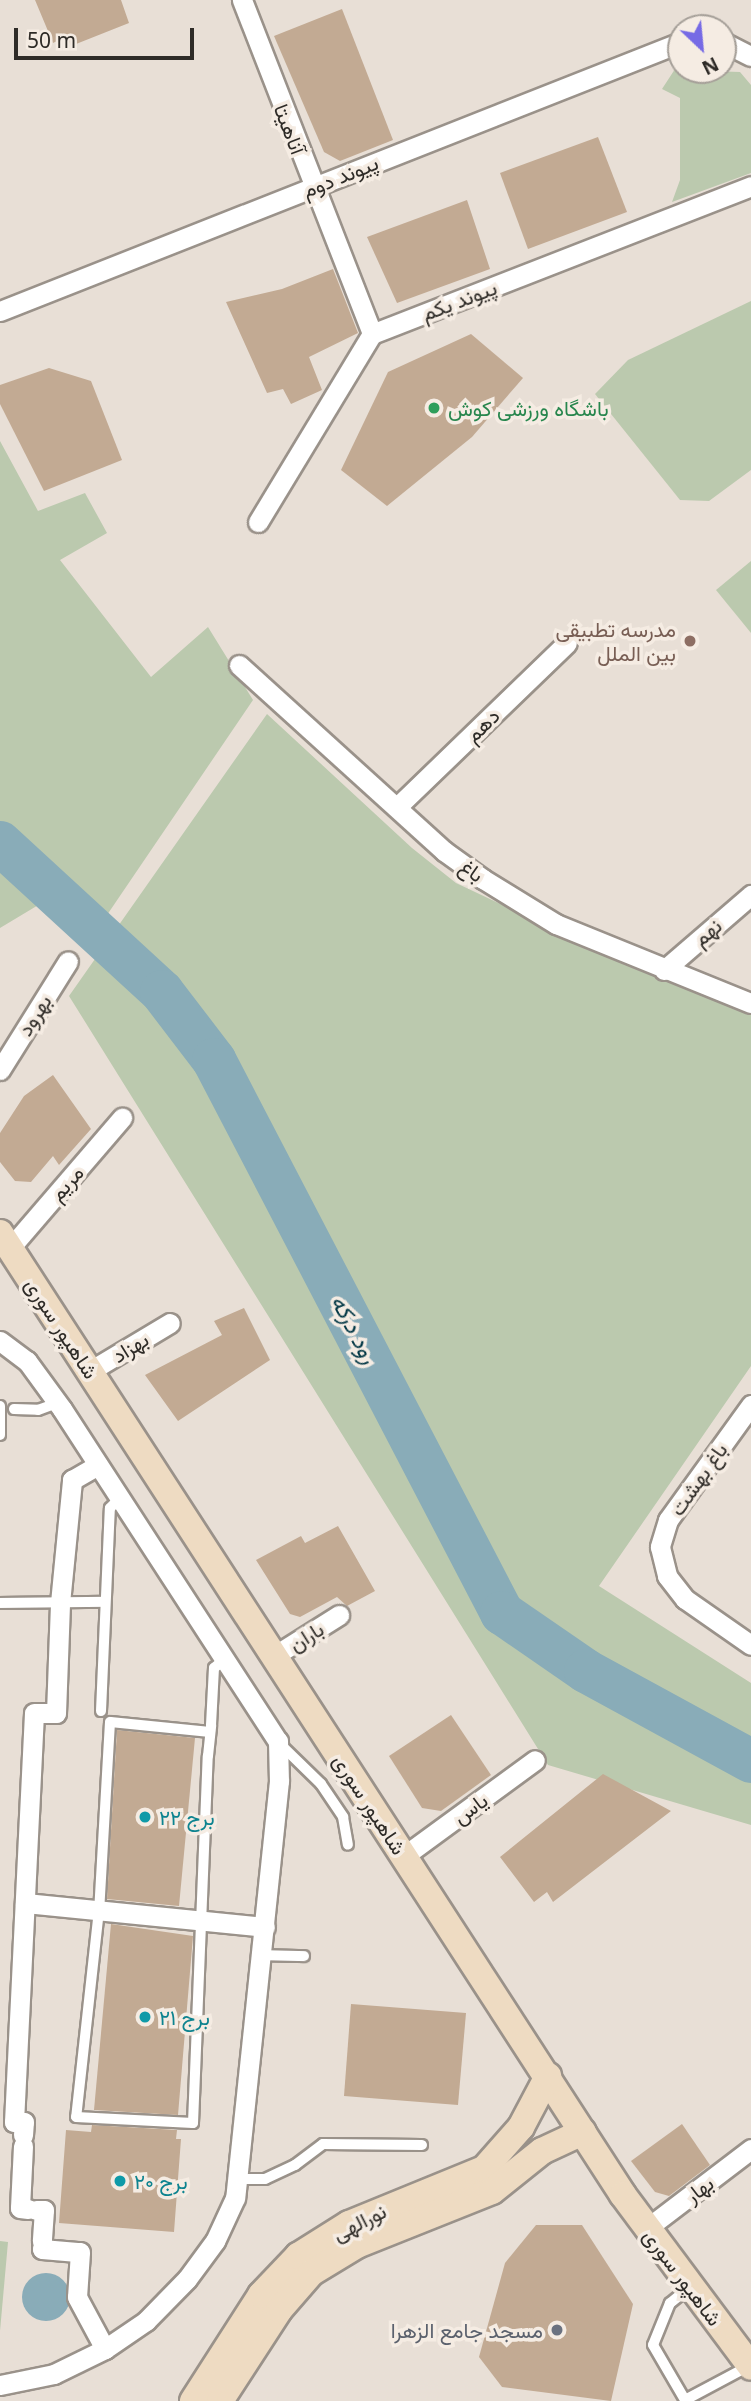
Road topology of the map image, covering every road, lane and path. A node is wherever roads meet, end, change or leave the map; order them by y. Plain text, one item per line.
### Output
1 (242, 0) edge
2 (667, 48) edge
3 (751, 186) edge
4 (312, 187) junction
5 (0, 311) edge
6 (372, 334) junction
7 (258, 522) dead end
8 (568, 643) dead end
9 (239, 665) dead end
10 (397, 807) junction
11 (751, 895) edge
12 (68, 961) dead end
13 (664, 970) junction
14 (751, 1003) edge
15 (0, 1070) edge
16 (122, 1118) dead end
17 (5, 1241) edge
18 (170, 1323) dead end
19 (0, 1341) edge
20 (90, 1371) junction
21 (57, 1402) junction
22 (751, 1405) edge
23 (0, 1406) edge
24 (14, 1409) dead end
25 (0, 1435) edge
26 (98, 1465) junction
27 (120, 1498) junction
28 (104, 1602) junction
29 (0, 1603) edge
30 (60, 1603) junction
31 (339, 1615) dead end
32 (751, 1645) edge
33 (274, 1656) junction
34 (225, 1659) junction
35 (101, 1711) dead end
36 (210, 1732) junction
37 (278, 1741) junction
38 (535, 1760) dead end
39 (348, 1845) dead end
40 (404, 1856) junction
41 (24, 1903) junction
42 (99, 1910) junction
43 (265, 1927) junction
44 (262, 1955) junction
45 (304, 1956) dead end
46 (548, 2076) junction
47 (521, 2127) junction
48 (583, 2132) junction
49 (422, 2145) dead end
50 (751, 2149) edge
51 (542, 2151) junction
52 (238, 2179) junction
53 (646, 2229) junction
54 (690, 2287) junction
55 (105, 2349) junction
56 (751, 2366) edge
57 (0, 2385) edge
58 (193, 2401) edge
59 (220, 2401) edge

1 - 4 street, آناهیتا
2 - 4 street, پیوند دوم
3 - 6 street, پیوند یکم
4 - 5 street, پیوند دوم
4 - 6 street, آناهیتا
6 - 7 street
8 - 10 street, دهم
9 - 10 street, باغ
10 - 13 street, باغ
11 - 13 street, نهم
12 - 15 street, بهرود
13 - 14 street, باغ
16 - 17 street, مریم
17 - 20 street, شاهپور سوری
18 - 20 street, بهزاد
19 - 21 street
20 - 33 street, شاهپور سوری
21 - 24 lane
21 - 26 street
22 - 32 street, باغ بهشت
23 - 25 lane
26 - 27 street
26 - 30 street
27 - 28 lane
27 - 34 street
28 - 30 lane
28 - 35 lane
29 - 30 lane
30 - 41 street
31 - 33 street, باران
33 - 40 street, شاهپور سوری
34 - 36 lane
34 - 37 street
36 - 42 lane
36 - 42 lane
37 - 39 lane
37 - 43 street
38 - 40 street, یاس
40 - 46 street, شاهپور سوری
41 - 42 street
41 - 55 street
42 - 43 street
43 - 44 street
44 - 45 lane
44 - 52 street
46 - 47 street, نورالهی
46 - 48 street, شاهپور سوری
47 - 51 street
47 - 58 street, نورالهی
48 - 51 street, نورالهی
48 - 53 street, شاهپور سوری
49 - 52 lane
50 - 53 street, بهار
51 - 59 street, نورالهی
52 - 55 street
53 - 54 street, شاهپور سوری
54 - 56 street, شاهپور سوری
54 - 56 lane
55 - 57 street

